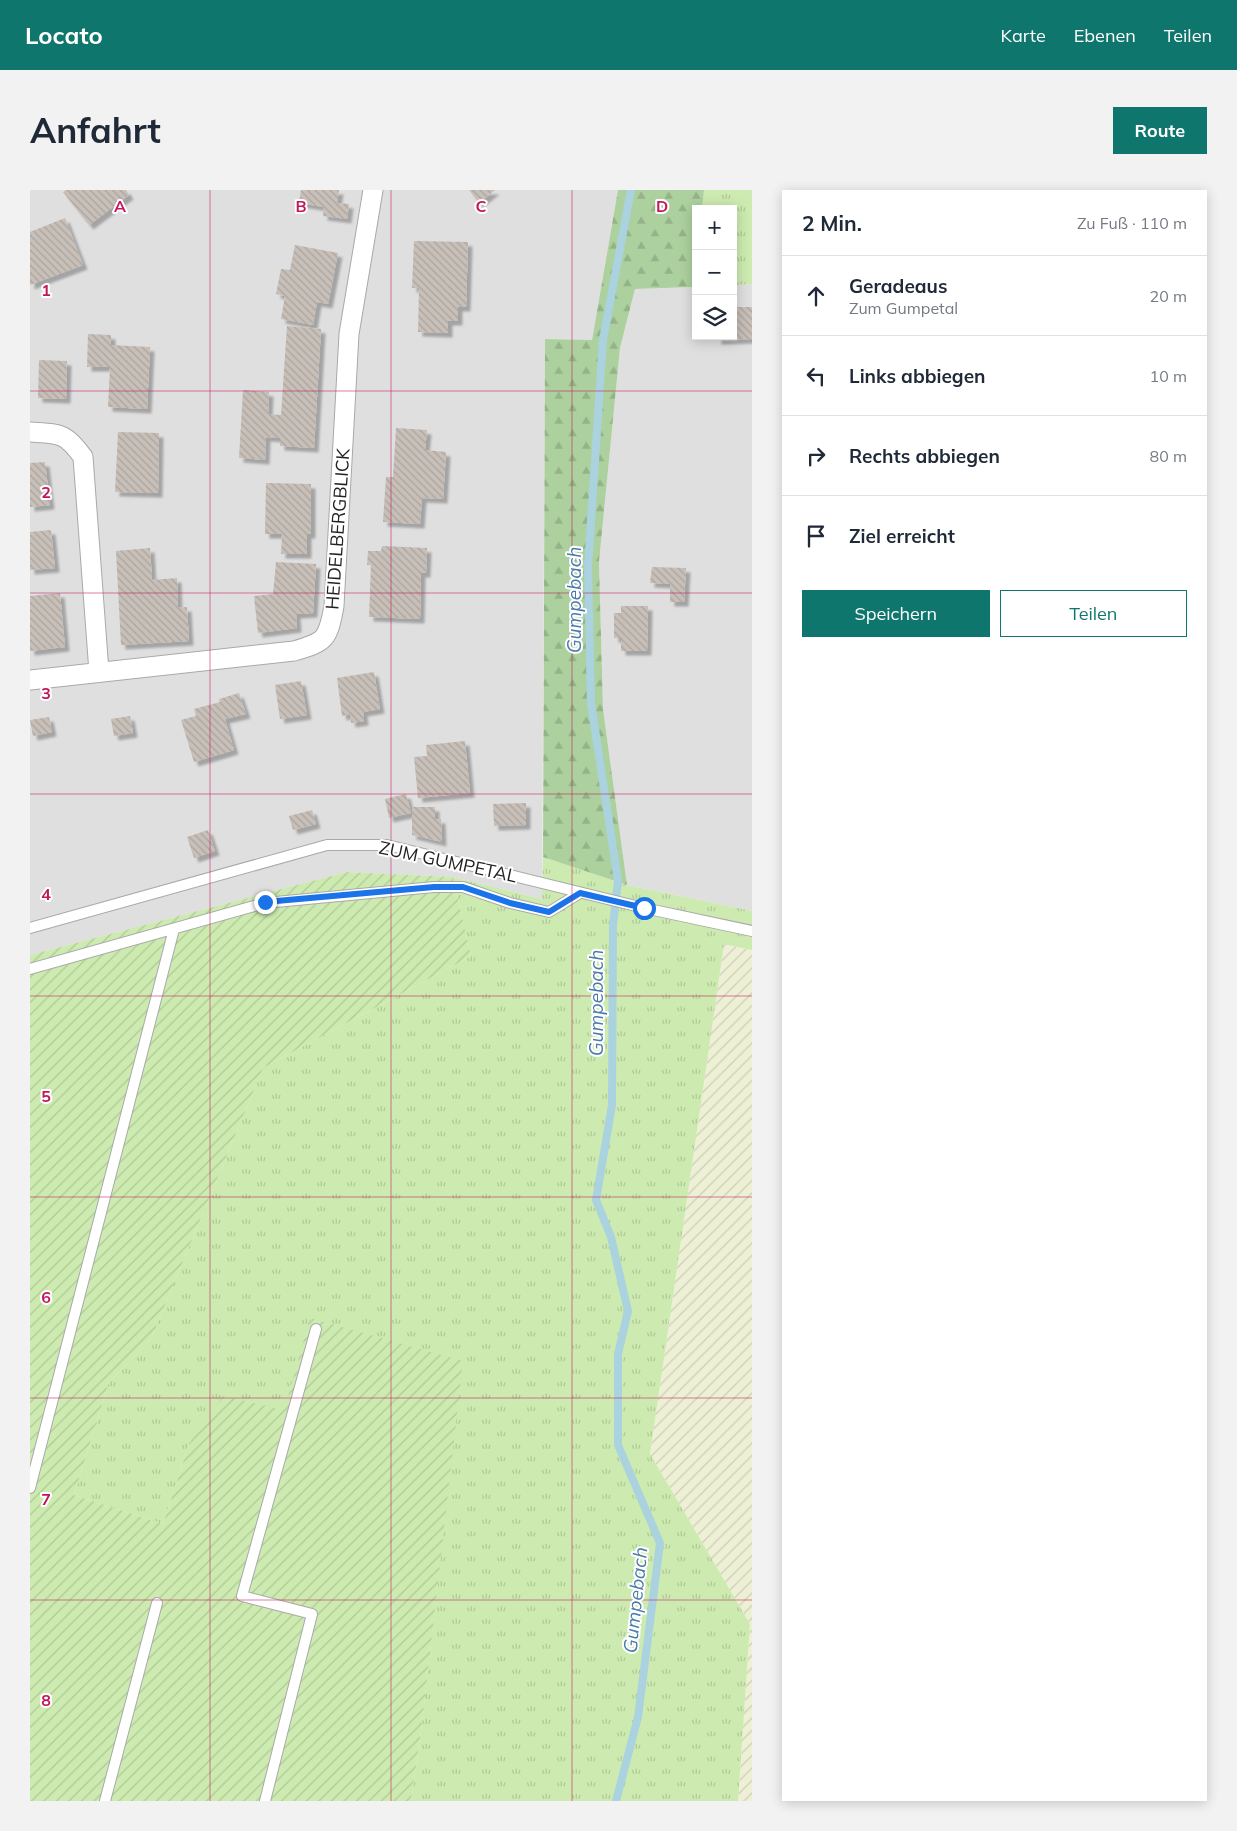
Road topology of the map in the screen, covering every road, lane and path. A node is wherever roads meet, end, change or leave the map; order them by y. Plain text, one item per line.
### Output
1 (373, 190) edge
2 (30, 432) edge
3 (99, 672) junction
4 (30, 680) edge
5 (583, 894) junction
6 (30, 928) edge
7 (174, 929) junction
8 (752, 931) edge
9 (30, 969) edge
10 (316, 1329) dead end
11 (30, 1488) edge
12 (157, 1603) dead end
13 (105, 1801) edge
14 (264, 1801) edge

1 - 3 street, HEIDELBERGBLICK
2 - 3 street
3 - 4 street, HEIDELBERGBLICK
5 - 6 lane, ZUM GUMPETAL
5 - 7 lane
5 - 8 lane, ZUM GUMPETAL
7 - 9 lane
7 - 11 lane
10 - 14 lane
12 - 13 lane

